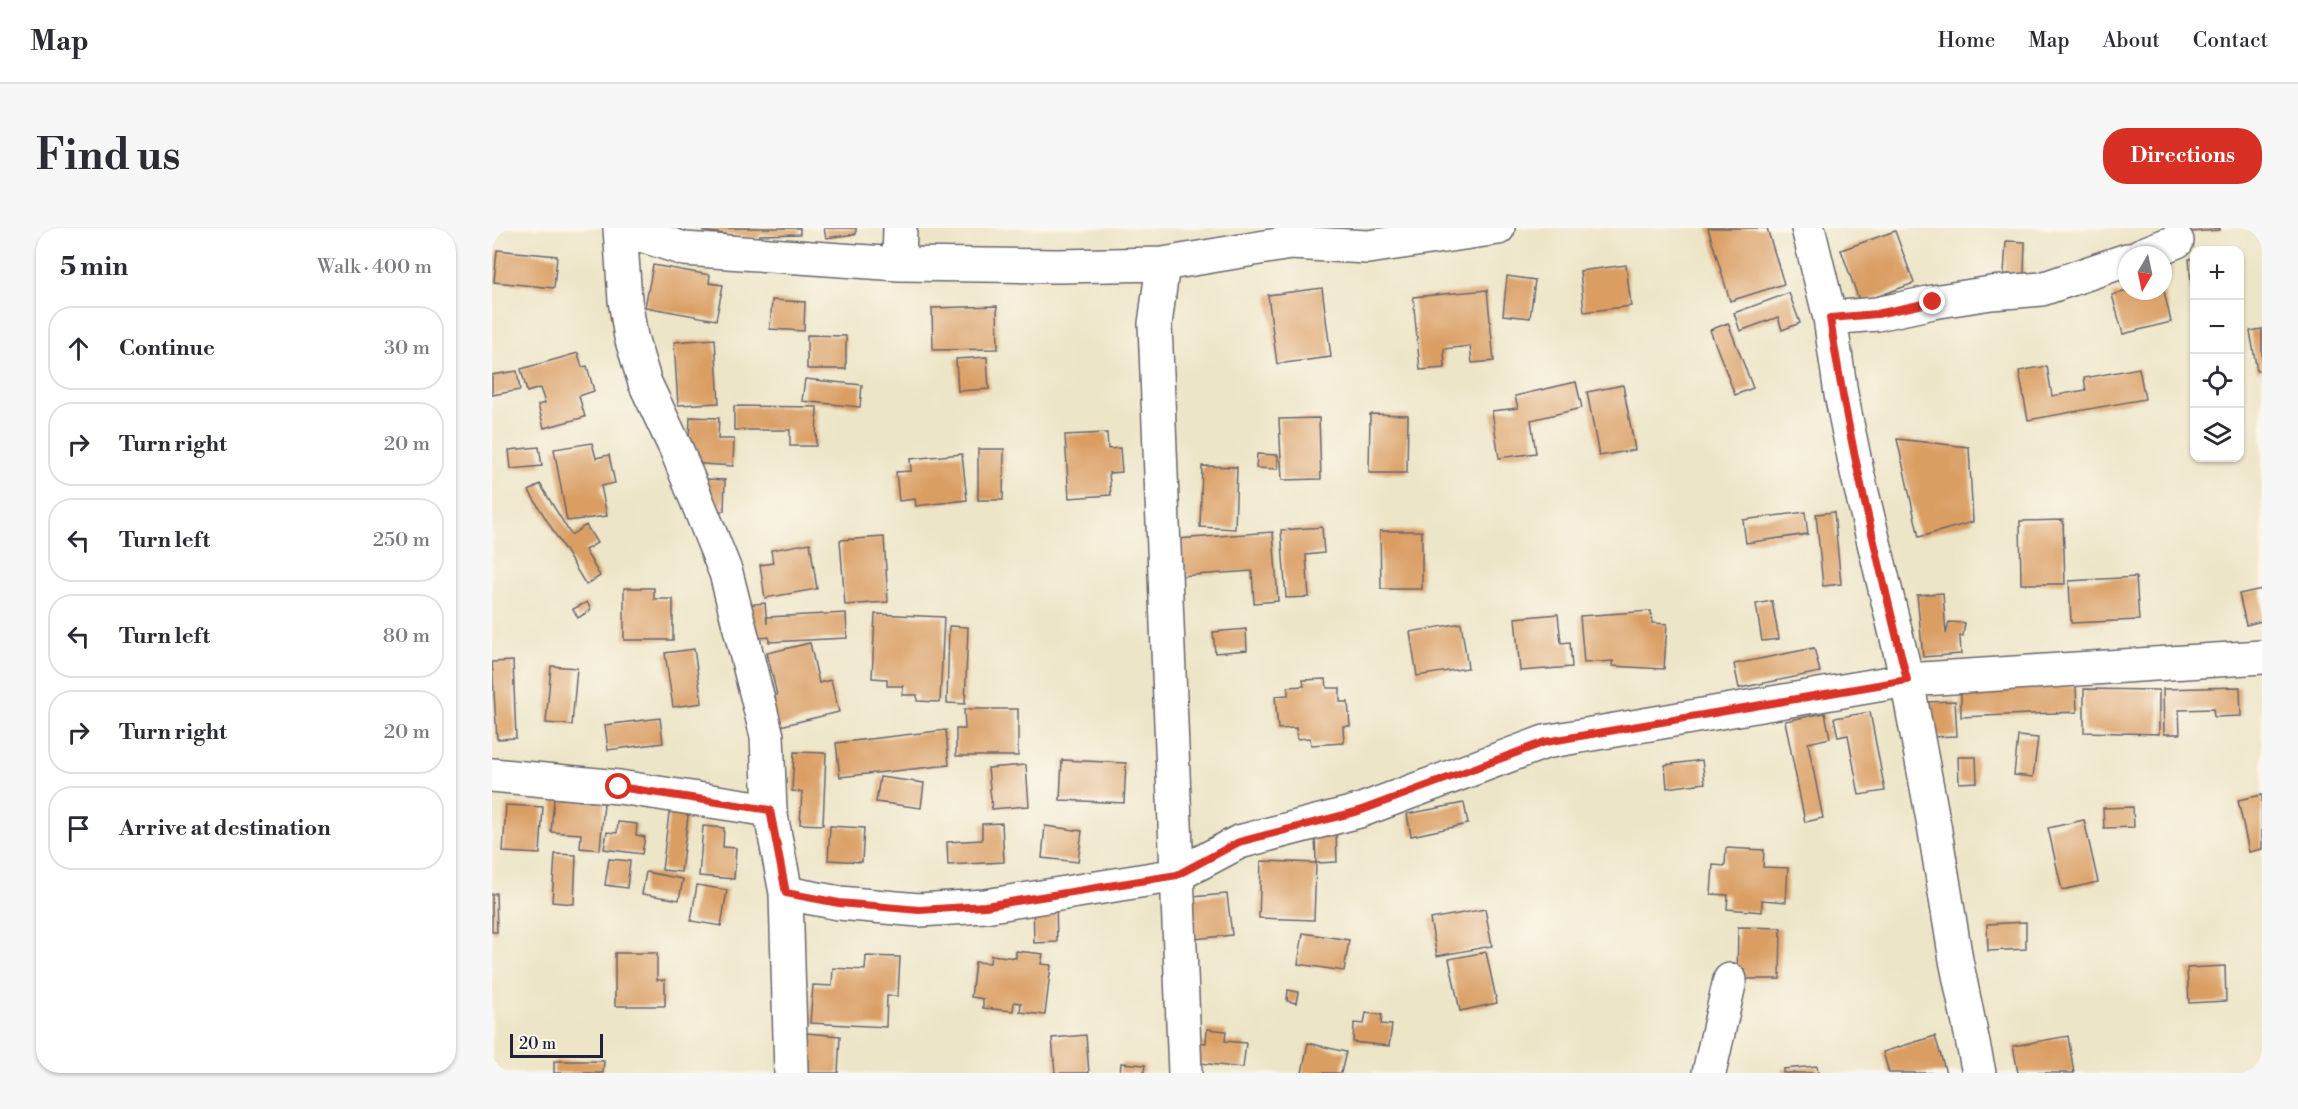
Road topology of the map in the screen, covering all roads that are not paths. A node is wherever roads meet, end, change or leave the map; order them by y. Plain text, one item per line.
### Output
1 (620, 228) edge
2 (900, 228) edge
3 (1498, 228) edge
4 (1808, 228) edge
5 (1289, 235) edge
6 (684, 239) edge
7 (2177, 242) dead end
8 (2166, 246) edge
9 (2118, 263) edge
10 (899, 264) junction
11 (1163, 264) junction
12 (1830, 318) junction
13 (2262, 657) edge
14 (1907, 680) junction
15 (492, 775) edge
16 (770, 810) junction
17 (1177, 875) junction
18 (786, 893) junction
19 (1730, 980) dead end
20 (791, 1073) edge
21 (1185, 1073) edge
22 (1709, 1073) edge
23 (1979, 1073) edge

1 - 6 street
1 - 16 street
2 - 10 street
3 - 5 street
4 - 12 street
5 - 11 street
6 - 10 street
7 - 8 street
9 - 12 street
10 - 11 street
11 - 17 street
12 - 14 street
13 - 14 street
14 - 17 street
14 - 23 street
15 - 16 street
16 - 18 street
17 - 18 street
17 - 21 street
18 - 20 street
19 - 22 street

